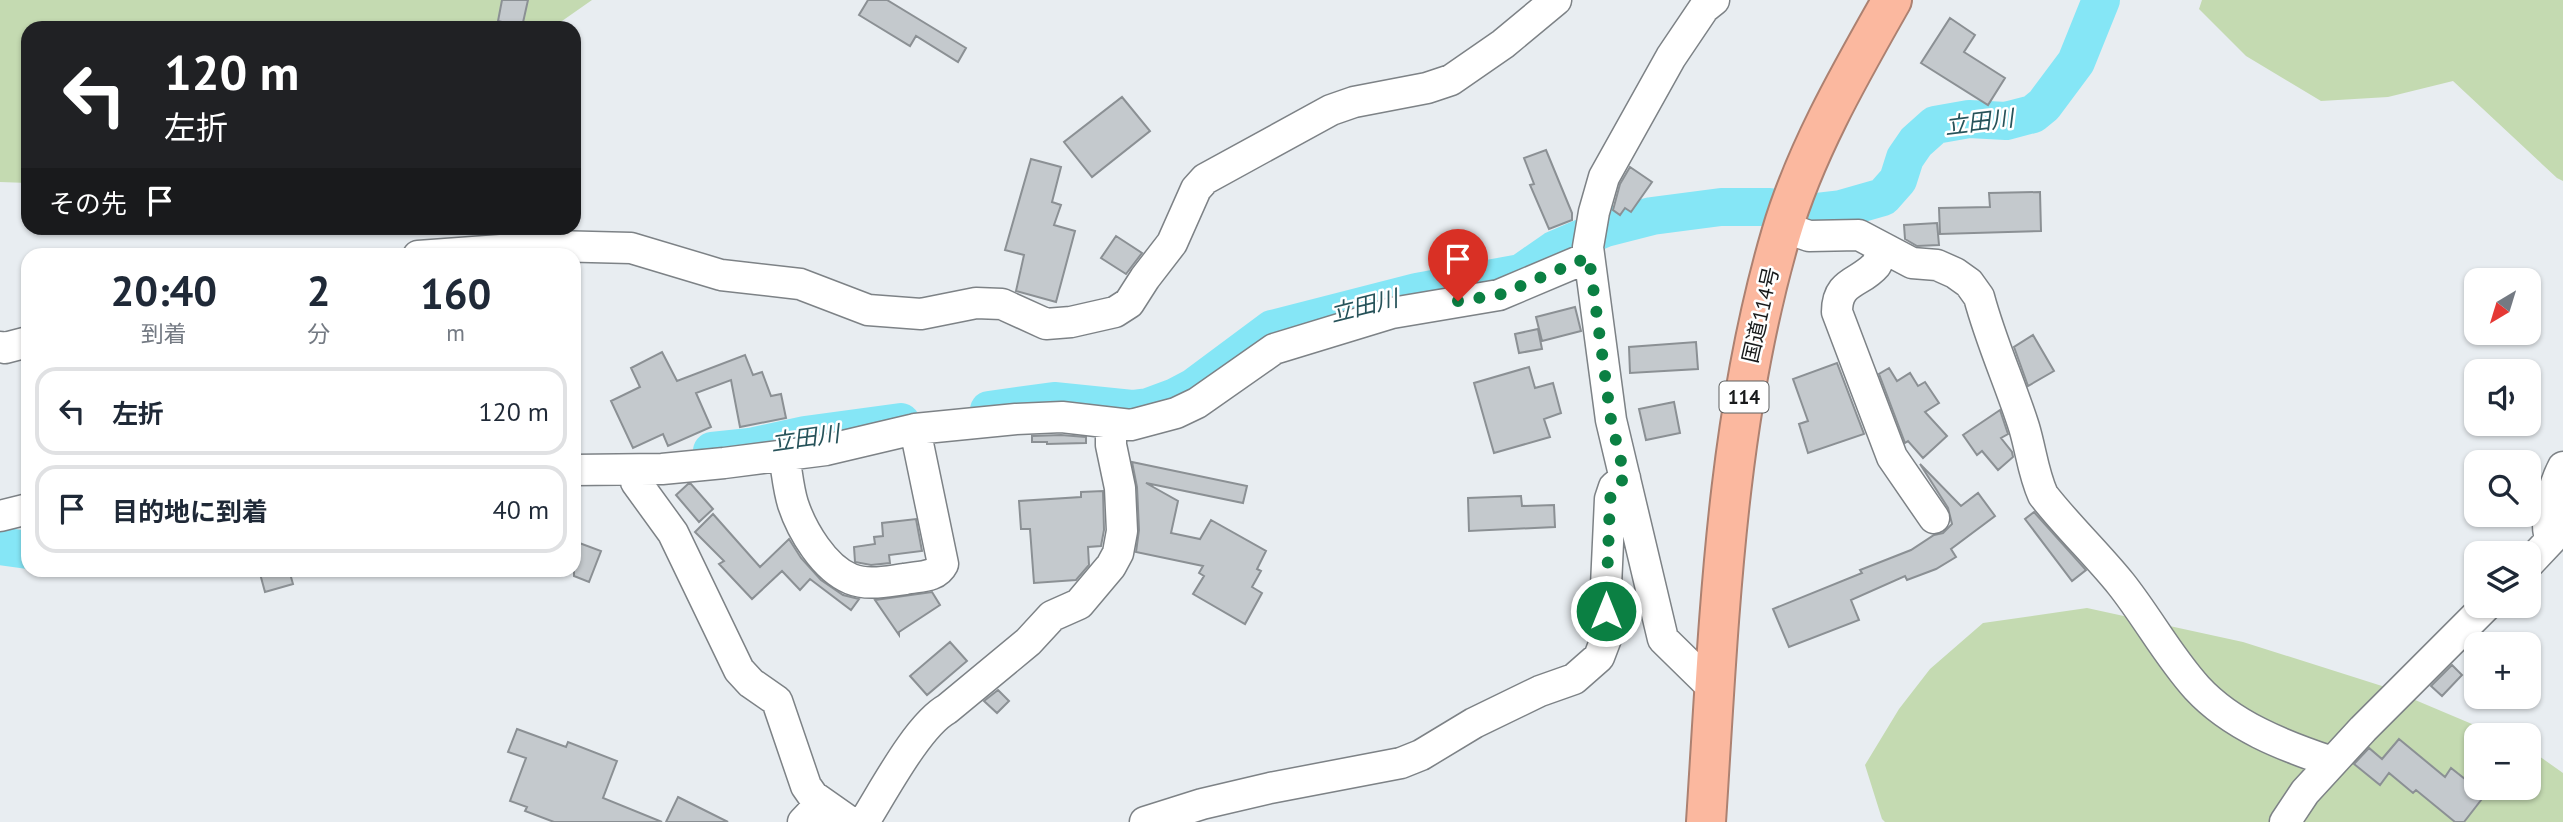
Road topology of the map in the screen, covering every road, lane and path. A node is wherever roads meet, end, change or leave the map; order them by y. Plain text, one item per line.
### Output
1 (1556, 0) edge
2 (1892, 0) edge
3 (1705, 3) edge
4 (1783, 227) junction
5 (526, 248) edge
6 (1883, 248) junction
7 (1589, 257) junction
8 (21, 344) edge
9 (0, 346) edge
10 (1111, 423) junction
11 (915, 429) junction
12 (784, 456) junction
13 (2563, 467) edge
14 (581, 470) edge
15 (636, 470) junction
16 (1625, 478) junction
17 (21, 511) edge
18 (0, 516) edge
19 (1934, 518) dead end
20 (2557, 533) edge
21 (2541, 550) edge
22 (2474, 618) edge
23 (1714, 689) junction
24 (2332, 762) junction
25 (812, 812) edge
26 (850, 822) edge
27 (864, 822) edge
28 (1145, 822) edge
29 (1706, 822) edge
30 (2285, 822) edge

1 - 5 street
2 - 4 highway, 国道114号 / 114
3 - 7 street
4 - 6 street
4 - 23 highway, 国道114号 / 114
6 - 19 street
6 - 24 street
7 - 10 street
7 - 16 street
8 - 9 street
10 - 11 street
10 - 27 street
11 - 12 street
11 - 12 street
12 - 15 street
13 - 20 street
14 - 15 street
15 - 25 street
16 - 23 street
16 - 28 street
17 - 18 street
20 - 21 street
22 - 24 street
23 - 29 highway, 国道114号 / 114
24 - 30 street
25 - 26 street

